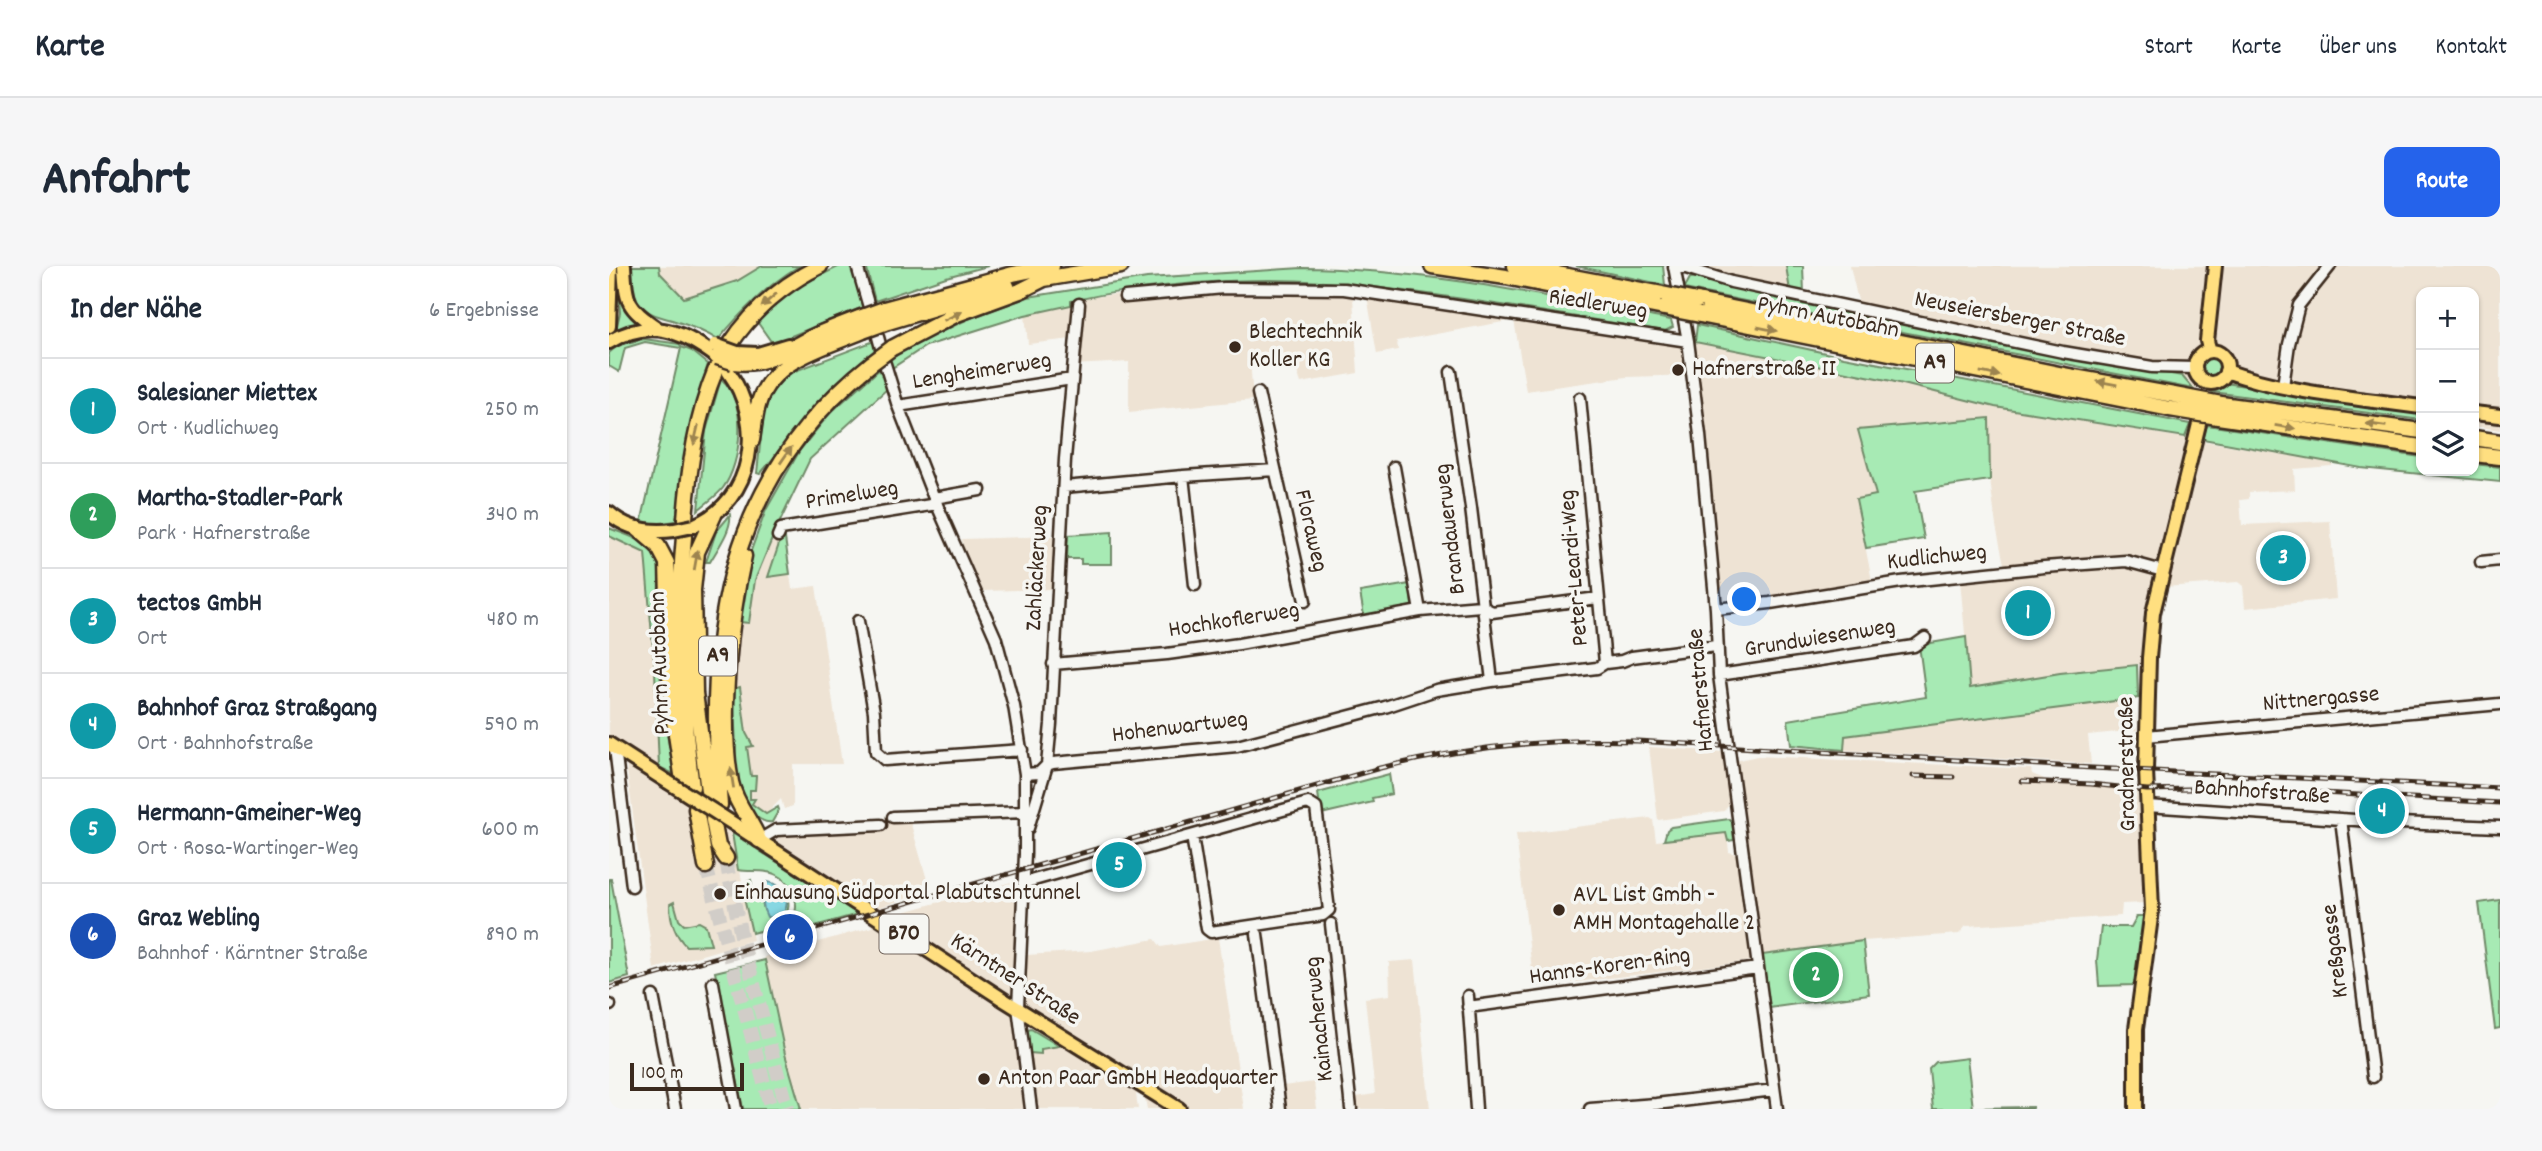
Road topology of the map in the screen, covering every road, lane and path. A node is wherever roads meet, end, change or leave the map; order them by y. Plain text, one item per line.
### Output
1 (611, 266) edge
2 (624, 266) edge
3 (820, 266) edge
4 (857, 266) edge
5 (1052, 266) edge
6 (1121, 266) edge
7 (1432, 266) edge
8 (1515, 266) edge
9 (2215, 266) edge
10 (2330, 266) edge
11 (1674, 267) edge
12 (1044, 279) junction
13 (1125, 297) dead end
14 (1663, 301) junction
15 (1079, 304) dead end
16 (886, 315) junction
17 (644, 319) junction
18 (864, 319) junction
19 (609, 326) edge
20 (657, 328) junction
21 (1688, 341) junction
22 (609, 342) edge
23 (2210, 351) junction
24 (723, 357) junction
25 (879, 364) junction
26 (2196, 368) junction
27 (2226, 371) junction
28 (1451, 372) dead end
29 (1072, 379) junction
30 (2283, 386) junction
31 (1258, 393) dead end
32 (1580, 398) dead end
33 (898, 406) junction
34 (2416, 406) edge
35 (2219, 410) junction
36 (2479, 414) edge
37 (2500, 416) edge
38 (2199, 424) dead end
39 (2416, 430) edge
40 (2479, 439) edge
41 (752, 440) junction
42 (2500, 442) edge
43 (2416, 446) edge
44 (2479, 455) edge
45 (2500, 457) edge
46 (1394, 467) dead end
47 (1275, 470) junction
48 (1183, 476) junction
49 (1064, 487) junction
50 (980, 490) dead end
51 (935, 501) junction
52 (754, 511) junction
53 (609, 513) edge
54 (714, 515) junction
55 (638, 528) junction
56 (684, 528) junction
57 (778, 536) dead end
58 (2500, 560) edge
59 (2481, 562) dead end
60 (2163, 571) junction
61 (1195, 585) dead end
62 (1598, 598) junction
63 (1305, 601) dead end
64 (1481, 606) junction
65 (1716, 609) junction
66 (1419, 611) junction
67 (858, 621) dead end
68 (1925, 638) dead end
69 (1716, 646) junction
70 (1605, 663) junction
71 (1053, 664) junction
72 (1719, 675) junction
73 (1492, 681) junction
74 (2500, 704) edge
75 (2145, 736) junction
76 (612, 746) edge
77 (1022, 750) junction
78 (1047, 765) junction
79 (1025, 775) junction
80 (681, 783) junction
81 (691, 806) dead end
82 (2147, 806) junction
83 (1025, 812) junction
84 (893, 817) dead end
85 (2340, 819) junction
86 (717, 823) dead end
87 (881, 825) dead end
88 (2500, 827) edge
89 (1026, 831) junction
90 (1192, 836) junction
91 (759, 840) junction
92 (726, 860) tunnel mouth
93 (706, 866) tunnel mouth
94 (1023, 883) junction
95 (632, 886) dead end
96 (1331, 924) dead end
97 (1257, 934) dead end
98 (1758, 968) junction
99 (713, 984) dead end
100 (653, 996) dead end
101 (1018, 1007) junction
102 (2373, 1077) dead end
103 (1774, 1090) junction
104 (675, 1109) edge
105 (736, 1109) edge
106 (1031, 1109) edge
107 (1179, 1109) edge
108 (1280, 1109) edge
109 (1351, 1109) edge
110 (1476, 1109) edge
111 (1590, 1109) edge
112 (1777, 1109) edge
113 (2136, 1109) edge

1 - 19 main road
2 - 17 main road
3 -> 24 highway, Pyhrn Autobahn / A9
4 - 18 street
5 - 16 highway
6 - 12 highway, A9
7 - 14 highway, Pyhrn Autobahn / A9
8 - 14 highway, Pyhrn Autobahn / A9
9 - 23 main road
10 - 30 street
11 - 21 street, Hafnerstraße
11 - 26 street, Neuseiersberger Straße
12 - 16 highway
25 -> 12 highway, A9, bridge
13 - 21 street, Riedlerweg
14 - 35 highway, Pyhrn Autobahn / A9, bridge
15 - 29 street, Zahläckerweg
16 - 18 highway, bridge
17 - 20 main road
17 - 24 main road
18 - 24 highway
18 - 41 highway
20 - 22 main road
20 - 24 main road
21 - 65 street, Hafnerstraße
23 - 26 main road
23 - 27 main road
24 - 41 main road
24 -> 56 highway, Pyhrn Autobahn / A9
25 - 33 street
52 -> 25 highway, A9
26 - 27 main road
27 - 30 main road
28 - 64 street, Brandauerweg
29 - 33 street, Lengheimerweg
29 - 49 street, Zahläckerweg
30 - 34 main road
31 - 47 street, Floraweg
32 - 62 street, Peter-Leardi-Weg
33 - 51 street
39 -> 35 highway, Pyhrn Autobahn / A9
35 -> 43 highway, Pyhrn Autobahn / A9
36 - 37 main road
38 - 60 main road, Gradnerstraße
40 - 42 highway
41 - 54 main road
44 - 45 highway
46 - 66 street
47 - 48 street, Floraweg
47 - 63 street, Floraweg
48 - 49 street, Floraweg
48 - 61 street
49 - 71 street, Zahläckerweg
50 - 51 street
51 - 57 street, Primelweg
51 - 77 street
52 -> 54 highway, A9
91 -> 52 highway
53 - 55 main road
54 - 56 main road
55 - 56 main road
55 - 80 highway
56 - 80 highway, Pyhrn Autobahn / A9
58 - 59 street
60 - 65 street, Kudlichweg
60 - 75 main road, Gradnerstraße
62 - 64 street, Hochkoflerweg
62 - 70 street, Peter-Leardi-Weg
64 - 66 street, Hochkoflerweg
64 - 73 street, Brandauerweg
65 - 69 street, Hafnerstraße
66 - 71 street, Hochkoflerweg
67 - 77 street
68 - 72 street, Grundwiesenweg
69 - 70 street, Peter-Leardi-Weg
69 - 72 street, Hafnerstraße
70 - 73 street
71 - 78 street, Zahläckerweg
72 - 98 street, Hafnerstraße
73 - 78 street, Hohenwartweg
74 - 75 street, Nittnergasse
75 - 82 main road, Gradnerstraße
76 - 80 main road, Kärntner Straße / B70
76 - 95 street
77 - 79 street
78 - 79 street, Hohenwartweg
78 - 89 street, Zahläckerweg
79 - 83 street
80 - 91 main road, Kärntner Straße / B70, bridge
81 - 93 highway
82 - 85 street, Bahnhofstraße
82 - 113 main road, Gradnerstraße
83 - 84 street
83 - 89 street
85 - 88 street, Bahnhofstraße
85 - 102 street, Kreßgasse
86 - 92 highway
87 - 91 street
89 - 94 street
90 - 90 street
90 - 94 street
91 - 101 main road, Kärntner Straße / B70
94 - 101 street
96 - 109 street, Kainacherweg
97 - 108 street
98 - 103 street, Hafnerstraße
98 - 110 street, Hanns-Koren-Ring
99 - 105 street
100 - 104 street
101 - 106 street
101 - 107 main road, Kärntner Straße / B70
103 - 111 street
103 - 112 street, Hafnerstraße

